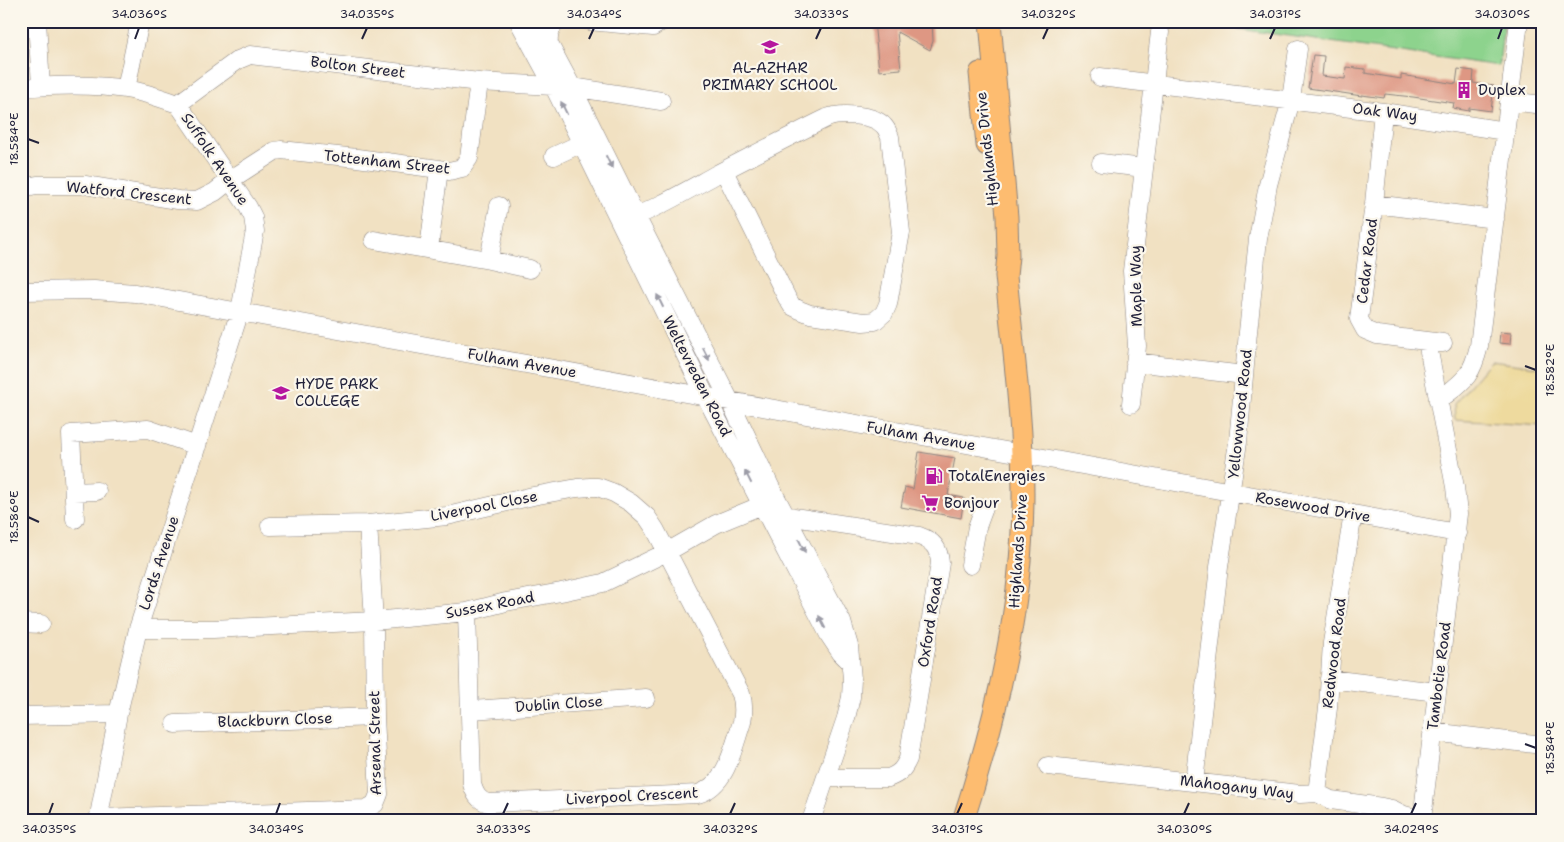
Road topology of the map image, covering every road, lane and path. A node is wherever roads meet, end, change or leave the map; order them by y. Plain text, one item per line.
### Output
1 (37, 21) edge
2 (540, 21) edge
3 (557, 21) edge
4 (589, 21) edge
5 (662, 21) edge
6 (976, 21) edge
7 (990, 21) edge
8 (1519, 21) edge
9 (519, 22) edge
10 (139, 26) dead end
11 (1160, 32) dead end
12 (531, 44) junction
13 (1298, 49) dead end
14 (987, 65) junction
15 (1100, 76) dead end
16 (479, 82) junction
17 (1154, 84) junction
18 (553, 85) junction
19 (41, 86) junction
20 (572, 86) junction
21 (21, 88) edge
22 (126, 89) junction
23 (1291, 100) junction
24 (661, 101) dead end
25 (1509, 101) junction
26 (178, 104) junction
27 (1543, 105) edge
28 (1383, 112) junction
29 (1505, 131) junction
30 (582, 143) junction
31 (554, 156) dead end
32 (1101, 163) dead end
33 (1144, 168) junction
34 (439, 170) junction
35 (724, 171) junction
36 (230, 180) junction
37 (21, 188) edge
38 (1374, 204) junction
39 (499, 206) dead end
40 (628, 219) junction
41 (1495, 219) junction
42 (374, 240) dead end
43 (430, 249) junction
44 (489, 260) junction
45 (530, 269) dead end
46 (21, 291) edge
47 (240, 311) junction
48 (1435, 342) joint
49 (1135, 362) junction
50 (1244, 375) junction
51 (706, 397) junction
52 (730, 401) junction
53 (1438, 401) junction
54 (1131, 404) dead end
55 (196, 446) junction
56 (1022, 454) junction
57 (97, 491) dead end
58 (74, 492) junction
59 (1232, 492) junction
60 (770, 502) junction
61 (984, 508) dead end
62 (1353, 514) junction
63 (75, 518) dead end
64 (780, 520) junction
65 (368, 524) junction
66 (270, 526) dead end
67 (1457, 533) junction
68 (667, 552) junction
69 (970, 565) dead end
70 (467, 612) junction
71 (374, 621) junction
72 (21, 623) edge
73 (41, 624) dead end
74 (138, 629) junction
75 (1329, 678) junction
76 (1437, 692) junction
77 (646, 698) dead end
78 (471, 710) junction
79 (118, 714) junction
80 (21, 716) edge
81 (375, 717) junction
82 (175, 724) dead end
83 (1432, 732) junction
84 (1543, 745) edge
85 (1048, 766) dead end
86 (826, 778) junction
87 (1194, 782) junction
88 (1318, 792) junction
89 (98, 819) edge
90 (1424, 820) edge
91 (811, 821) edge
92 (963, 821) edge

1 - 19 street
2 - 12 street
3 - 20 street, Weltevreden Road
4 - 5 street
6 - 14 main road, Highlands Drive
7 - 14 main road, Highlands Drive
8 - 25 street
9 - 12 street, Weltevreden Road
10 - 22 street
11 - 17 street, Maple Way
12 - 18 street, Weltevreden Road
13 - 23 street, Yellowwood Road
14 - 56 main road, Highlands Drive
15 - 17 street, Oak Way
16 - 18 street, Bolton Street
16 - 26 street, Bolton Street
16 - 34 street, Tottenham Street
17 - 23 street, Oak Way
17 - 33 street, Maple Way
18 - 20 street, Bolton Street
30 -> 18 street, Weltevreden Road
19 - 21 street, Suffolk Avenue
19 - 22 street, Suffolk Avenue
20 - 24 street, Bolton Street
20 -> 40 street, Weltevreden Road
22 - 26 street, Suffolk Avenue
23 - 28 street, Oak Way
23 - 50 street, Yellowwood Road
25 - 27 street
25 - 29 street
26 - 36 street, Suffolk Avenue
28 - 29 street, Oak Way
28 - 38 street, Cedar Road
29 - 41 street
30 - 31 street
30 - 40 street, Weltevreden Road
32 - 33 street
33 - 49 street, Maple Way
34 - 36 street, Tottenham Street
34 - 43 street
35 - 35 street
35 - 40 street
36 - 37 street, Watford Crescent
36 - 47 street, Suffolk Avenue
38 - 41 street
38 - 48 street, Cedar Road
39 - 44 street
51 -> 40 street, Weltevreden Road
40 -> 52 street, Weltevreden Road
41 - 53 street
42 - 43 street
43 - 44 street
44 - 45 street
46 - 47 street, Fulham Avenue
47 - 51 street, Fulham Avenue
47 - 55 street, Lords Avenue
48 - 53 street, Tambotie Road
49 - 50 street
49 - 54 street, Maple Way
50 - 59 street, Yellowwood Road
51 - 52 street, Fulham Avenue
60 -> 51 street, Weltevreden Road
52 - 56 street, Fulham Avenue
52 - 60 street, Weltevreden Road
53 - 67 street, Tambotie Road
55 - 58 street
55 - 74 street, Lords Avenue
56 - 59 street, Rosewood Drive
56 - 92 main road, Highlands Drive
57 - 58 street
58 - 63 street
59 - 62 street, Rosewood Drive
59 - 87 street, Yellowwood Road
60 - 64 street, Weltevreden Road
60 - 68 street, Sussex Road
61 - 69 street
62 - 67 street, Rosewood Drive
62 - 75 street, Redwood Road
64 - 86 street, Weltevreden Road
64 - 86 street, Oxford Road
65 - 66 street, Liverpool Close
65 - 68 street, Liverpool Close
65 - 71 street, Arsenal Street
67 - 76 street, Tambotie Road
68 - 70 street, Sussex Road
68 - 78 street, Liverpool Crescent
70 - 71 street, Sussex Road
70 - 78 street, Liverpool Crescent
71 - 74 street, Sussex Road
71 - 81 street, Arsenal Street
72 - 73 street
74 - 79 street, Lords Avenue
75 - 76 street
75 - 88 street, Redwood Road
76 - 83 street, Tambotie Road
77 - 78 street, Dublin Close
79 - 80 street
79 - 89 street, Lords Avenue
81 - 82 street, Blackburn Close
81 - 89 street, Arsenal Street
83 - 84 street
83 - 90 street, Tambotie Road
85 - 87 street, Mahogany Way
86 - 91 street, Weltevreden Road
87 - 88 street, Mahogany Way
88 - 90 street, Mahogany Way

